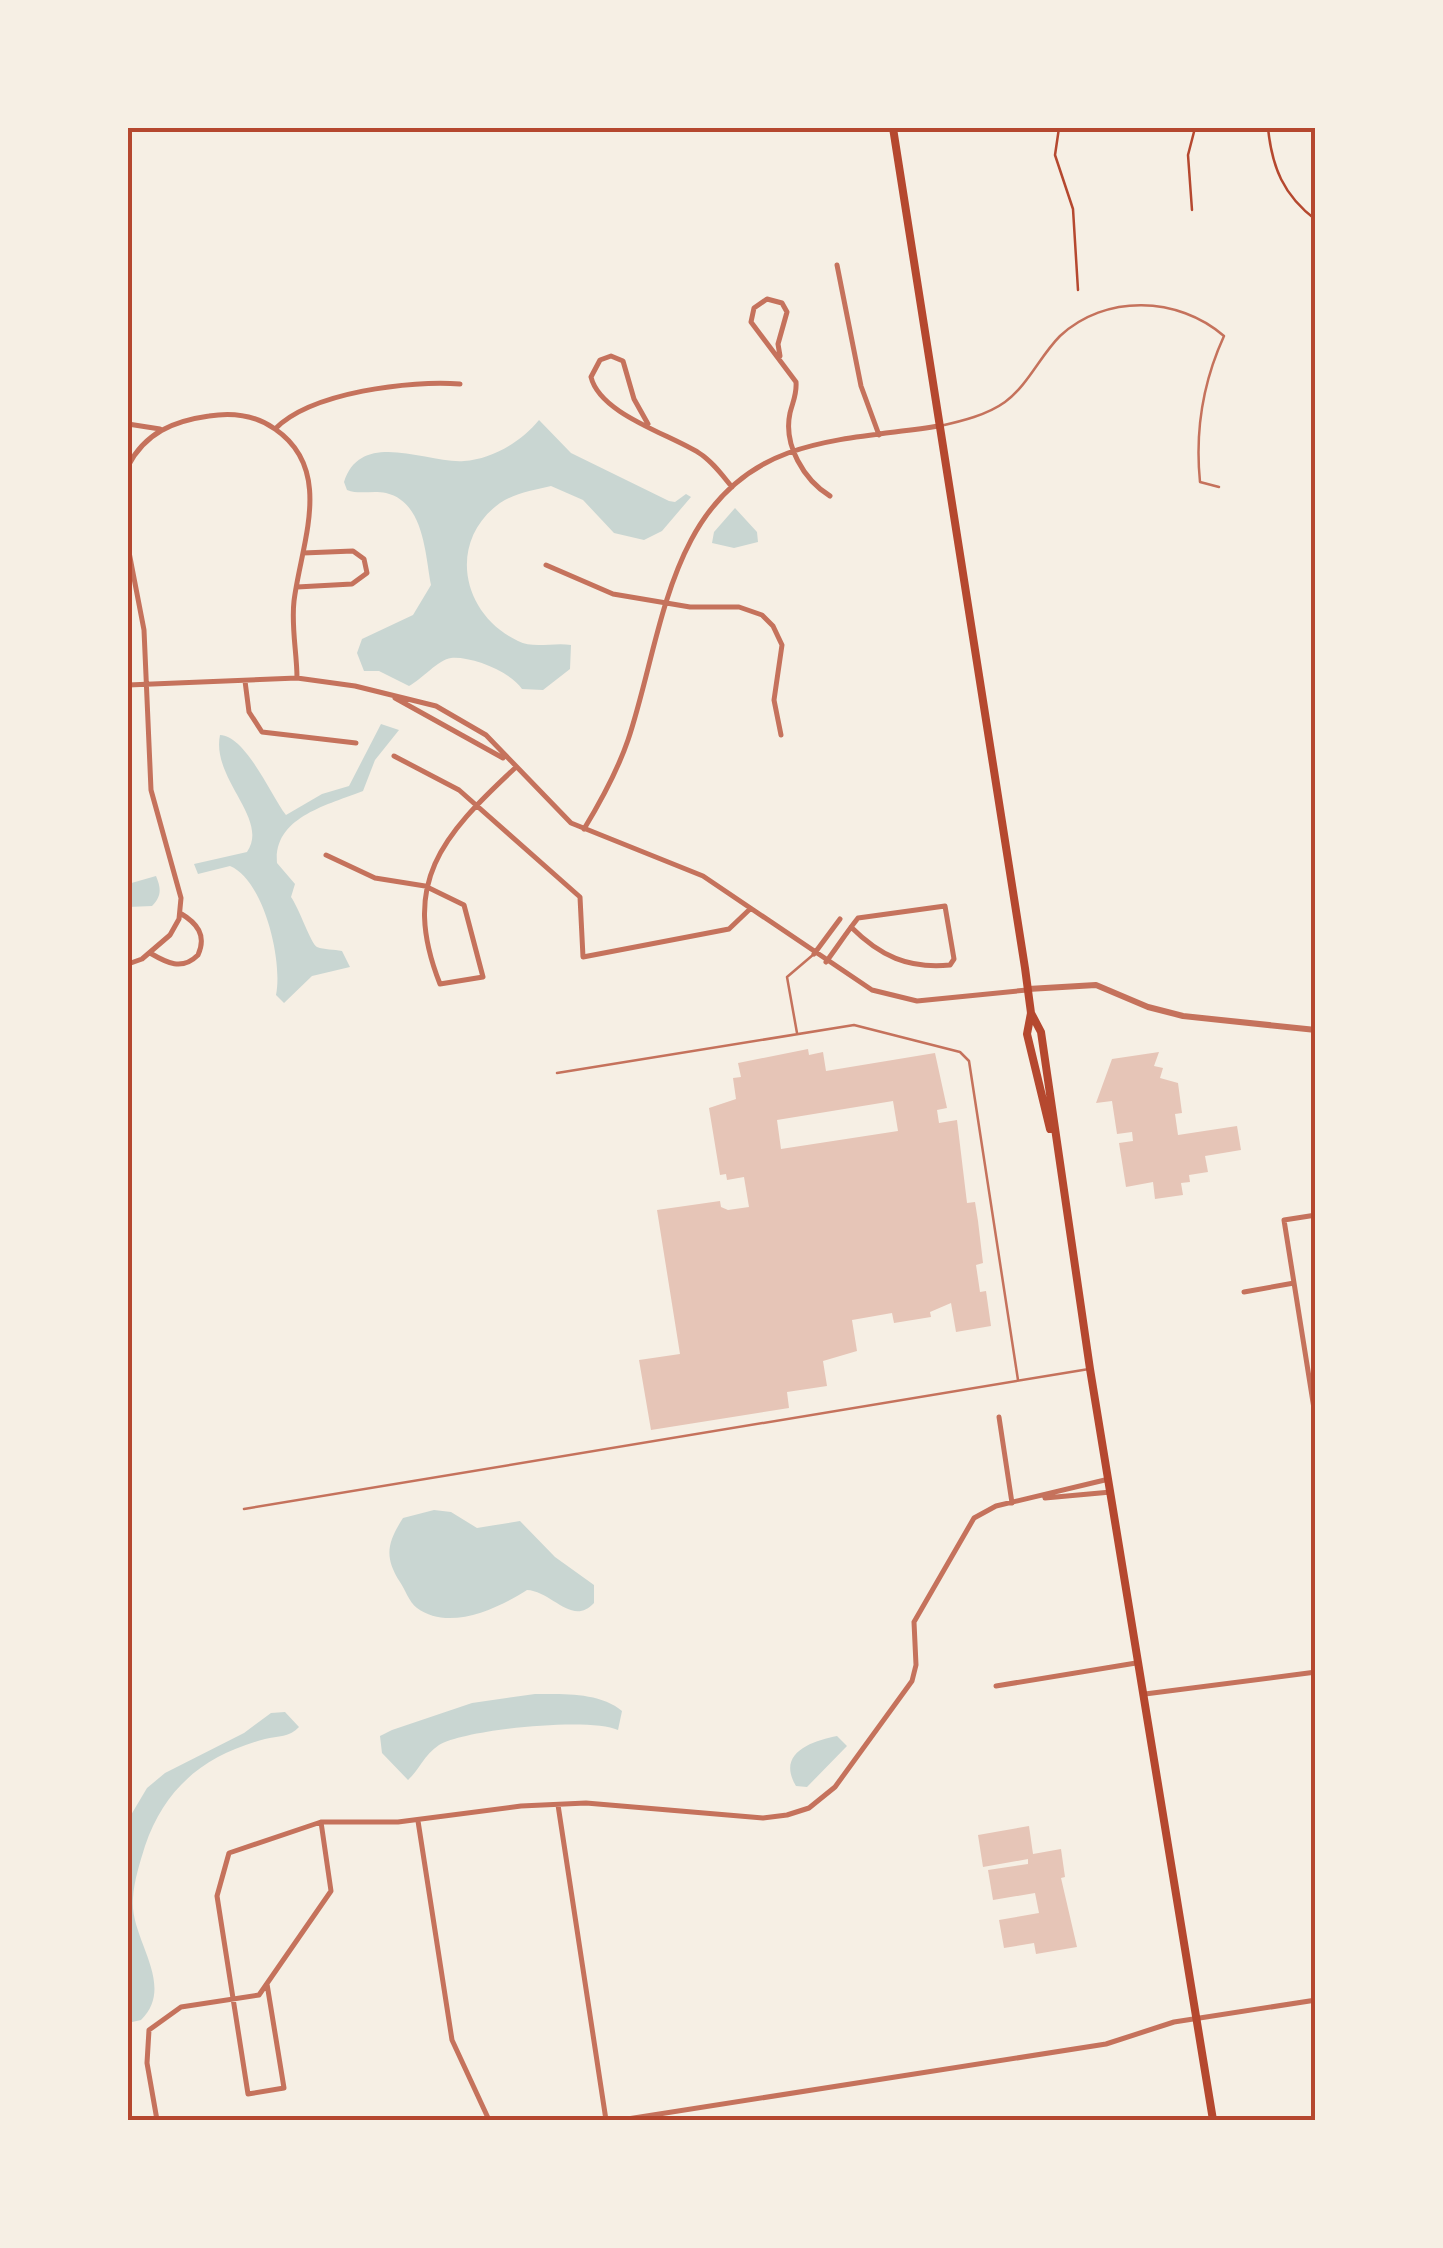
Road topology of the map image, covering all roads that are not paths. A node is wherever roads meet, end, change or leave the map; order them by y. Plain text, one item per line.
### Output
1 (893, 128) edge
2 (837, 265) dead end
3 (780, 356) junction
4 (460, 384) dead end
5 (128, 424) edge
6 (648, 424) junction
7 (939, 426) junction
8 (160, 429) junction
9 (275, 429) junction
10 (879, 435) junction
11 (796, 451) junction
12 (128, 466) edge
13 (732, 487) junction
14 (1219, 487) dead end
15 (830, 496) dead end
16 (128, 547) edge
17 (303, 553) junction
18 (546, 566) dead end
19 (297, 587) junction
20 (666, 603) junction
21 (297, 678) junction
22 (245, 681) junction
23 (128, 685) edge
24 (146, 686) junction
25 (388, 694) junction
26 (781, 735) dead end
27 (356, 743) dead end
28 (394, 756) dead end
29 (506, 760) junction
30 (514, 769) junction
31 (477, 807) junction
32 (584, 830) junction
33 (326, 855) dead end
34 (426, 886) junction
35 (750, 909) junction
36 (180, 913) junction
37 (840, 919) dead end
38 (851, 927) junction
39 (150, 953) junction
40 (814, 954) junction
41 (826, 962) junction
42 (128, 964) edge
43 (1028, 990) junction
44 (1031, 1014) junction
45 (1316, 1030) edge
46 (797, 1034) junction
47 (557, 1072) dead end
48 (1055, 1148) junction
49 (1316, 1215) edge
50 (1294, 1283) junction
51 (1244, 1292) dead end
52 (1316, 1366) edge
53 (1307, 1368) junction
54 (1090, 1369) junction
55 (1018, 1381) junction
56 (999, 1417) dead end
57 (1316, 1421) edge
58 (1109, 1479) junction
59 (1111, 1492) junction
60 (1042, 1498) junction
61 (1012, 1502) junction
62 (244, 1508) dead end
63 (1139, 1662) junction
64 (1316, 1672) edge
65 (996, 1686) dead end
66 (1145, 1694) junction
67 (558, 1805) junction
68 (418, 1821) junction
69 (322, 1822) junction
70 (267, 1984) junction
71 (233, 2000) junction
72 (1316, 2000) edge
73 (1197, 2019) junction
74 (664, 2117) edge
75 (157, 2120) edge
76 (489, 2120) edge
77 (606, 2120) edge
78 (622, 2120) edge
79 (1213, 2120) edge

1 - 7 main road
2 - 10 street
3 - 3 street
3 - 11 street
4 - 9 street
5 - 8 street
6 - 6 street
6 - 13 street
7 - 10 street
7 - 14 lane
7 - 43 main road
8 - 9 street
8 - 12 street
9 - 17 street
10 - 11 street
11 - 13 street
11 - 15 street
13 - 20 street
16 - 24 street
17 - 19 street
17 - 19 street
18 - 20 street
19 - 21 street
20 - 26 street
20 - 32 street
21 - 22 street
21 - 25 street
22 - 24 street
22 - 27 street
23 - 24 street
24 - 36 street
25 - 29 street
25 - 29 street
28 - 31 street
29 - 30 street
30 - 31 street
30 - 32 street
31 - 34 street
31 - 35 street
32 - 35 street
33 - 34 street
34 - 34 street
35 - 40 street
36 - 39 street
36 - 39 street
37 - 40 street
38 - 38 street
38 - 41 street
39 - 42 street
40 - 41 street
40 - 46 lane
41 - 43 street
43 - 44 main road
43 - 45 street
44 - 48 main road
44 - 48 main road
46 - 47 lane
46 - 55 lane
48 - 54 main road
49 - 50 street
50 - 51 street
50 - 53 street
52 - 53 street
53 - 57 street
54 - 55 lane
54 - 58 main road
55 - 62 lane
56 - 61 street
58 - 59 main road
58 - 60 street
59 - 60 street
59 - 63 main road
60 - 61 street
61 - 67 street
63 - 65 street
63 - 66 main road
64 - 66 street
66 - 73 main road
67 - 68 street
67 - 77 street
68 - 69 street
68 - 76 street
69 - 70 street
69 - 71 street
70 - 71 street
70 - 71 street
71 - 75 street
72 - 73 street
73 - 74 street
73 - 79 main road
74 - 78 street

